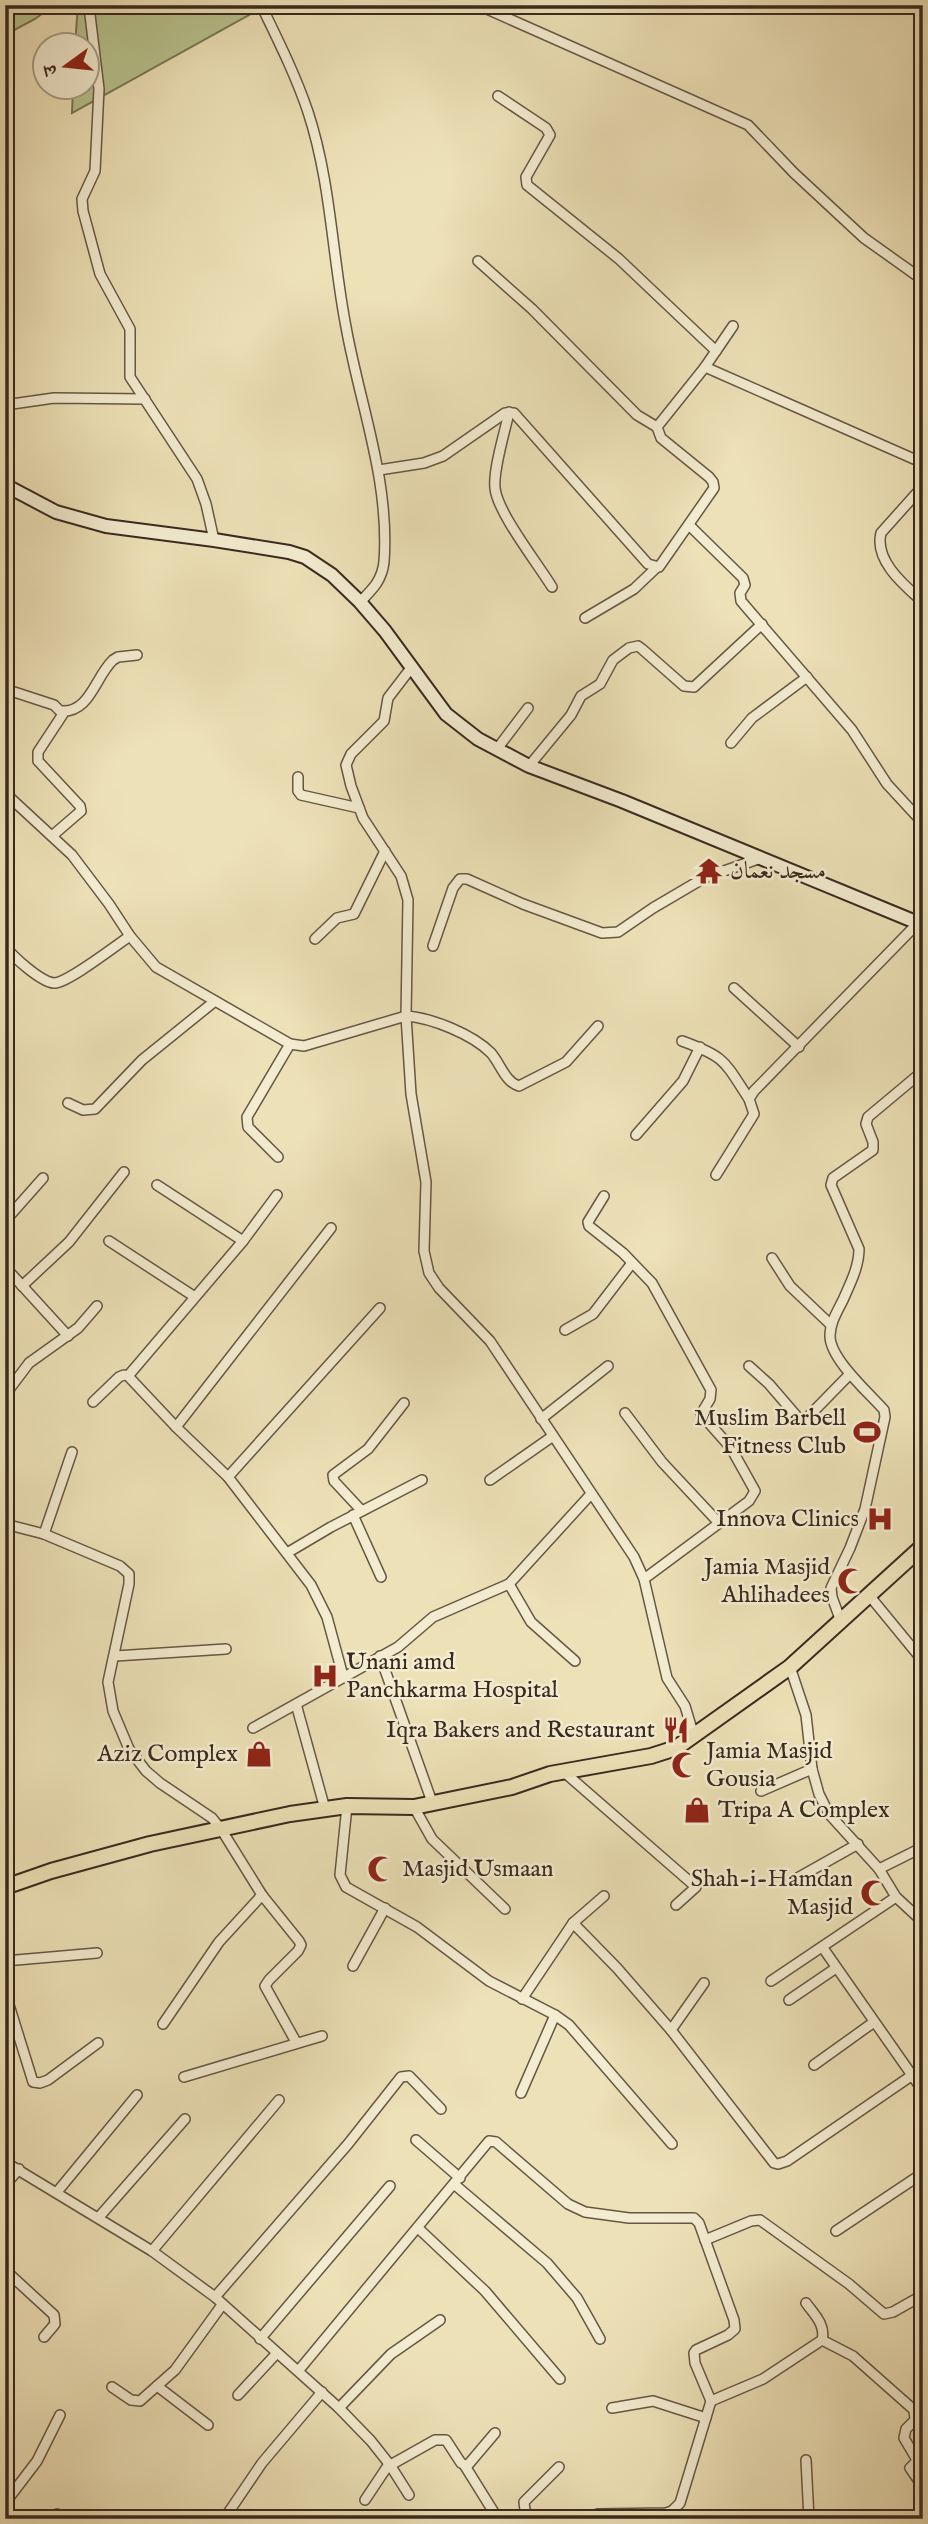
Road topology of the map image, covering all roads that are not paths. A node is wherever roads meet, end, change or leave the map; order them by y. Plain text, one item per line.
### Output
1 (261, 5) edge
2 (478, 5) edge
3 (90, 15) dead end
4 (498, 96) dead end
5 (478, 261) dead end
6 (923, 280) edge
7 (733, 326) dead end
8 (716, 351) junction
9 (705, 367) junction
10 (145, 399) junction
11 (5, 405) edge
12 (509, 412) junction
13 (657, 428) junction
14 (923, 463) edge
15 (379, 470) junction
16 (5, 485) edge
17 (923, 486) edge
18 (690, 526) junction
19 (214, 540) junction
20 (656, 568) junction
21 (552, 587) dead end
22 (360, 602) junction
23 (923, 602) edge
24 (585, 618) dead end
25 (762, 624) junction
26 (137, 655) dead end
27 (411, 668) junction
28 (807, 677) junction
29 (5, 689) edge
30 (528, 708) dead end
31 (61, 711) junction
32 (731, 743) dead end
33 (497, 749) junction
34 (529, 766) junction
35 (298, 777) dead end
36 (5, 793) edge
37 (359, 808) junction
38 (923, 823) edge
39 (52, 836) junction
40 (385, 851) junction
41 (762, 858) junction
42 (920, 924) edge
43 (130, 936) junction
44 (315, 939) dead end
45 (5, 946) edge
46 (433, 946) dead end
47 (734, 988) dead end
48 (215, 1001) junction
49 (406, 1016) junction
50 (598, 1026) dead end
51 (682, 1041) dead end
52 (290, 1044) junction
53 (799, 1046) junction
54 (699, 1047) junction
55 (923, 1071) edge
56 (749, 1099) junction
57 (68, 1103) dead end
58 (636, 1135) dead end
59 (278, 1157) dead end
60 (124, 1172) dead end
61 (716, 1175) dead end
62 (43, 1178) dead end
63 (157, 1185) dead end
64 (278, 1195) dead end
65 (604, 1196) dead end
66 (5, 1221) edge
67 (331, 1227) dead end
68 (109, 1241) dead end
69 (243, 1241) junction
70 (772, 1258) dead end
71 (632, 1263) junction
72 (5, 1267) edge
73 (22, 1286) junction
74 (195, 1297) junction
75 (97, 1306) dead end
76 (380, 1308) dead end
77 (831, 1325) junction
78 (565, 1330) dead end
79 (68, 1336) junction
80 (608, 1366) dead end
81 (749, 1366) dead end
82 (850, 1374) junction
83 (128, 1376) junction
84 (5, 1395) edge
85 (93, 1402) dead end
86 (404, 1403) dead end
87 (625, 1413) dead end
88 (541, 1419) junction
89 (176, 1427) junction
90 (553, 1436) junction
91 (72, 1452) dead end
92 (228, 1477) junction
93 (422, 1480) dead end
94 (491, 1480) dead end
95 (591, 1494) junction
96 (357, 1513) junction
97 (719, 1523) junction
98 (5, 1524) edge
99 (44, 1534) junction
100 (923, 1546) edge
101 (287, 1553) junction
102 (381, 1577) dead end
103 (644, 1579) junction
104 (509, 1584) junction
105 (868, 1594) junction
106 (841, 1619) junction
107 (226, 1649) dead end
108 (115, 1656) junction
109 (380, 1656) junction
110 (575, 1661) dead end
111 (923, 1661) edge
112 (790, 1667) junction
113 (343, 1676) junction
114 (296, 1704) junction
115 (253, 1728) dead end
116 (694, 1736) junction
117 (812, 1769) junction
118 (564, 1772) junction
119 (761, 1791) dead end
120 (432, 1802) junction
121 (347, 1806) junction
122 (414, 1807) junction
123 (325, 1809) junction
124 (221, 1829) junction
125 (858, 1844) junction
126 (923, 1847) edge
127 (879, 1869) junction
128 (794, 1880) dead end
129 (5, 1887) edge
130 (262, 1895) junction
131 (604, 1896) dead end
132 (895, 1897) junction
133 (676, 1905) dead end
134 (385, 1908) junction
135 (505, 1909) dead end
136 (923, 1922) edge
137 (573, 1923) junction
138 (823, 1948) junction
139 (97, 1953) dead end
140 (5, 1961) edge
141 (353, 1966) dead end
142 (836, 1968) junction
143 (771, 1982) dead end
144 (704, 1983) dead end
145 (5, 1992) edge
146 (522, 1999) junction
147 (789, 2000) dead end
148 (555, 2015) junction
149 (874, 2022) junction
150 (163, 2024) dead end
151 (671, 2030) junction
152 (322, 2036) dead end
153 (296, 2042) junction
154 (98, 2043) dead end
155 (814, 2065) dead end
156 (911, 2076) junction
157 (184, 2077) dead end
158 (922, 2088) edge
159 (521, 2094) dead end
160 (137, 2095) dead end
161 (279, 2100) dead end
162 (441, 2109) dead end
163 (186, 2119) dead end
164 (416, 2140) dead end
165 (672, 2144) dead end
166 (5, 2162) edge
167 (19, 2169) junction
168 (923, 2173) edge
169 (457, 2181) junction
170 (5, 2185) edge
171 (390, 2186) dead end
172 (57, 2192) junction
173 (99, 2217) junction
174 (418, 2228) junction
175 (836, 2231) dead end
176 (705, 2240) junction
177 (152, 2250) junction
178 (5, 2270) edge
179 (923, 2295) edge
180 (215, 2297) junction
181 (806, 2303) dead end
182 (222, 2305) junction
183 (440, 2320) dead end
184 (44, 2337) dead end
185 (260, 2339) junction
186 (600, 2339) dead end
187 (822, 2340) junction
188 (277, 2353) junction
189 (299, 2370) junction
190 (560, 2379) dead end
191 (157, 2386) junction
192 (112, 2387) dead end
193 (322, 2392) junction
194 (238, 2395) dead end
195 (711, 2401) junction
196 (339, 2408) junction
197 (612, 2408) dead end
198 (60, 2415) dead end
199 (706, 2417) junction
200 (208, 2425) dead end
201 (495, 2433) dead end
202 (920, 2457) edge
203 (806, 2460) dead end
204 (390, 2465) junction
205 (465, 2466) junction
206 (559, 2467) dead end
207 (923, 2487) edge
208 (409, 2495) dead end
209 (365, 2500) dead end
210 (5, 2503) edge
211 (57, 2514) dead end
212 (590, 2517) edge
213 (69, 2519) edge
214 (224, 2519) edge
215 (498, 2519) edge
216 (530, 2519) edge
217 (808, 2519) edge

1 - 15 street
2 - 6 street
3 - 10 street
4 - 8 street
5 - 13 street
7 - 8 street
8 - 9 street
9 - 13 street
9 - 14 street
10 - 11 street
10 - 19 street
12 - 15 street
12 - 20 street
12 - 21 street
13 - 18 street
15 - 22 street
16 - 19 main road
17 - 23 street
18 - 20 street
18 - 25 street
19 - 22 main road
20 - 24 street
22 - 27 main road
25 - 28 street
25 - 34 street
26 - 31 street
27 - 33 main road
27 - 37 street
28 - 32 street
28 - 38 street
29 - 31 street
30 - 33 street
31 - 39 street
33 - 34 main road
34 - 41 main road
35 - 37 street
36 - 39 street
37 - 40 street
39 - 43 street
40 - 44 street
40 - 49 street
41 - 42 main road
41 - 46 street
42 - 53 street
43 - 45 street
43 - 48 street
47 - 53 street
48 - 52 street
48 - 57 street
49 - 50 street
49 - 52 street
49 - 88 street
51 - 54 street
52 - 59 street
53 - 56 street
54 - 56 street
54 - 58 street
55 - 77 street
56 - 61 street
60 - 73 street
62 - 66 street
63 - 69 street
64 - 69 street
65 - 71 street
67 - 89 street
68 - 74 street
69 - 74 street
70 - 77 street
71 - 78 street
71 - 97 street
72 - 73 street
73 - 79 street
74 - 83 street
75 - 79 street
76 - 92 street
77 - 82 street
79 - 84 street
80 - 88 street
81 - 82 street
82 - 106 street
83 - 85 street
83 - 89 street
86 - 96 street
87 - 97 street
88 - 90 street
89 - 92 street
90 - 94 street
90 - 95 street
91 - 99 street
92 - 101 street
93 - 96 street
95 - 103 street
95 - 104 street
96 - 101 street
96 - 102 street
97 - 103 street
98 - 99 street
99 - 108 street
100 - 105 main road
101 - 113 street
103 - 116 street
104 - 109 street
104 - 110 street
105 - 106 main road
105 - 111 street
106 - 112 main road
107 - 108 street
108 - 124 street
109 - 113 street
109 - 120 street
112 - 116 main road
112 - 117 street
113 - 114 street
114 - 115 street
114 - 123 street
116 - 118 main road
117 - 119 street
117 - 125 street
118 - 120 main road
118 - 133 street
120 - 122 main road
121 - 122 main road
121 - 123 main road
121 - 134 street
122 - 135 street
123 - 124 main road
124 - 129 main road
124 - 130 street
125 - 127 street
125 - 128 street
126 - 127 street
127 - 132 street
130 - 150 street
130 - 153 street
131 - 137 street
132 - 136 street
132 - 138 street
134 - 141 street
134 - 146 street
137 - 146 street
137 - 151 street
138 - 142 street
138 - 143 street
139 - 140 street
142 - 147 street
142 - 149 street
144 - 151 street
145 - 154 street
146 - 148 street
148 - 159 street
148 - 165 street
149 - 155 street
149 - 156 street
151 - 156 street
152 - 153 street
153 - 157 street
156 - 158 street
160 - 172 street
161 - 177 street
162 - 180 street
163 - 173 street
164 - 169 street
166 - 167 street
167 - 170 street
167 - 172 street
168 - 175 street
169 - 174 street
169 - 176 street
169 - 186 street
171 - 185 street
172 - 173 street
173 - 177 street
174 - 189 street
174 - 190 street
176 - 179 street
176 - 195 street
177 - 180 street
178 - 184 street
180 - 182 street
181 - 187 street
182 - 185 street
182 - 191 street
183 - 196 street
185 - 188 street
187 - 195 street
187 - 202 street
188 - 189 street
188 - 194 street
189 - 193 street
191 - 192 street
191 - 200 street
193 - 196 street
193 - 214 street
195 - 199 street
196 - 204 street
197 - 199 street
198 - 210 street
199 - 212 street
201 - 205 street
202 - 207 street
203 - 217 street
204 - 205 street
204 - 208 street
204 - 209 street
205 - 215 street
206 - 216 street
211 - 213 street

